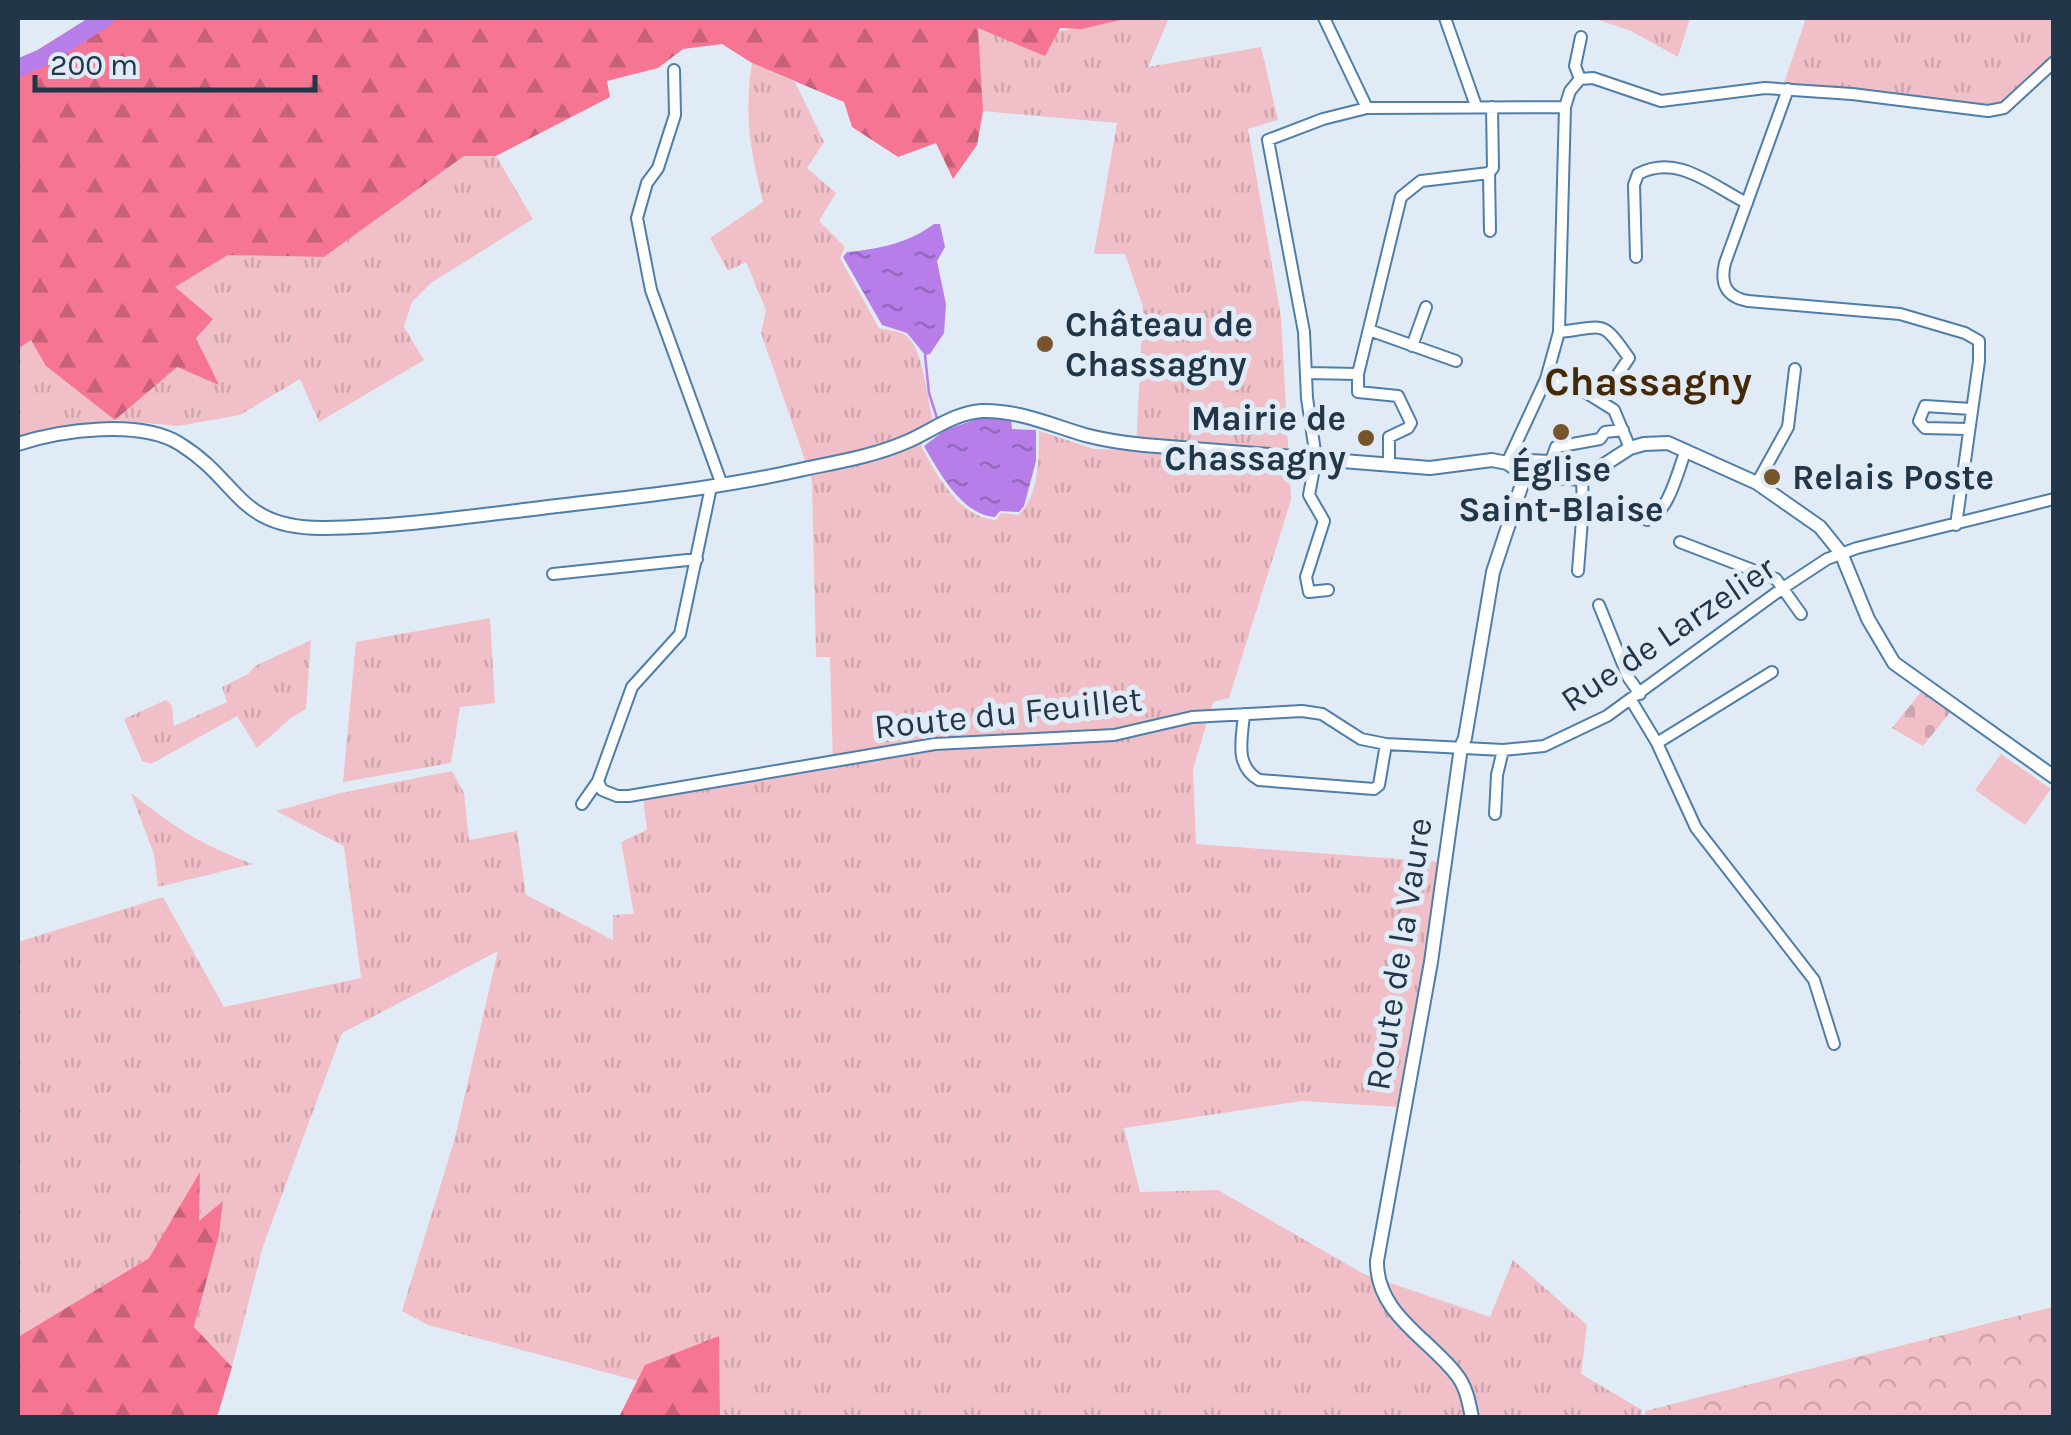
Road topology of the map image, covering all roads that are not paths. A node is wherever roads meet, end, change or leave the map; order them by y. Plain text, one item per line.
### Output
1 (1324, 18) edge
2 (1446, 18) edge
3 (1581, 37) dead end
4 (2054, 62) edge
5 (674, 70) dead end
6 (1580, 78) junction
7 (1788, 89) junction
8 (1476, 106) junction
9 (1492, 106) junction
10 (1565, 107) junction
11 (1367, 108) junction
12 (1489, 172) junction
13 (1747, 202) junction
14 (1490, 231) dead end
15 (1636, 257) dead end
16 (1426, 307) dead end
17 (1368, 330) junction
18 (1558, 332) junction
19 (1412, 346) junction
20 (1456, 361) dead end
21 (1796, 369) dead end
22 (1307, 374) junction
23 (1358, 374) junction
24 (1546, 380) junction
25 (1600, 399) junction
26 (1971, 409) junction
27 (1968, 429) junction
28 (1623, 430) junction
29 (18, 444) edge
30 (1630, 448) junction
31 (1686, 450) junction
32 (1316, 458) junction
33 (1551, 461) junction
34 (1507, 463) junction
35 (1389, 464) junction
36 (1526, 467) junction
37 (1556, 478) junction
38 (1582, 479) junction
39 (1757, 484) junction
40 (716, 486) junction
41 (2054, 499) edge
42 (1647, 520) dead end
43 (1956, 525) junction
44 (1680, 542) dead end
45 (1841, 553) junction
46 (696, 559) junction
47 (1578, 571) dead end
48 (553, 574) dead end
49 (1783, 588) junction
50 (1328, 590) dead end
51 (1599, 606) dead end
52 (1801, 614) dead end
53 (1772, 672) dead end
54 (1636, 697) junction
55 (1244, 714) junction
56 (1657, 742) junction
57 (1386, 744) junction
58 (1461, 747) junction
59 (1504, 750) junction
60 (2054, 777) edge
61 (598, 780) junction
62 (617, 796) junction
63 (1496, 814) dead end
64 (1834, 1044) dead end
65 (1472, 1418) edge

1 - 11 street
2 - 8 street
3 - 6 street
4 - 7 street
5 - 40 street
6 - 7 street
6 - 10 street
7 - 13 street
8 - 9 street
8 - 11 street
9 - 10 street
9 - 12 street
10 - 18 street
11 - 22 street
12 - 14 street
12 - 17 street
13 - 15 street
13 - 26 street
16 - 19 street
17 - 19 street
17 - 23 street
18 - 24 street
18 - 25 street
19 - 20 street
21 - 39 street
22 - 23 street
22 - 32 street
23 - 35 street
24 - 25 street
24 - 34 street
25 - 28 street
26 - 27 street
26 - 27 street
27 - 43 street
28 - 30 street
28 - 33 street
29 - 40 street
30 - 31 street
30 - 38 street
31 - 39 street
31 - 42 street
32 - 35 street
32 - 40 street
32 - 50 street
33 - 36 street
33 - 37 street
34 - 35 street
34 - 36 street
36 - 37 street
36 - 58 street, Route de la Vaure
37 - 38 street
38 - 47 street
39 - 45 street
40 - 46 street
41 - 43 street, Rue de Larzelier
43 - 45 street, Rue de Larzelier
44 - 49 street
45 - 49 street, Rue de Larzelier
45 - 60 street
46 - 48 street
46 - 61 street
49 - 52 street
49 - 54 street, Rue de Larzelier
51 - 54 street
53 - 56 street
54 - 56 street
54 - 59 street, Rue de Larzelier
55 - 57 street, Route du Feuillet
55 - 57 street
55 - 62 street, Route du Feuillet
56 - 64 street
57 - 58 street, Rue de Larzelier
58 - 59 street, Rue de Larzelier
58 - 65 street, Route de la Vaure
59 - 63 street
61 - 62 street
61 - 62 street, Route du Feuillet

